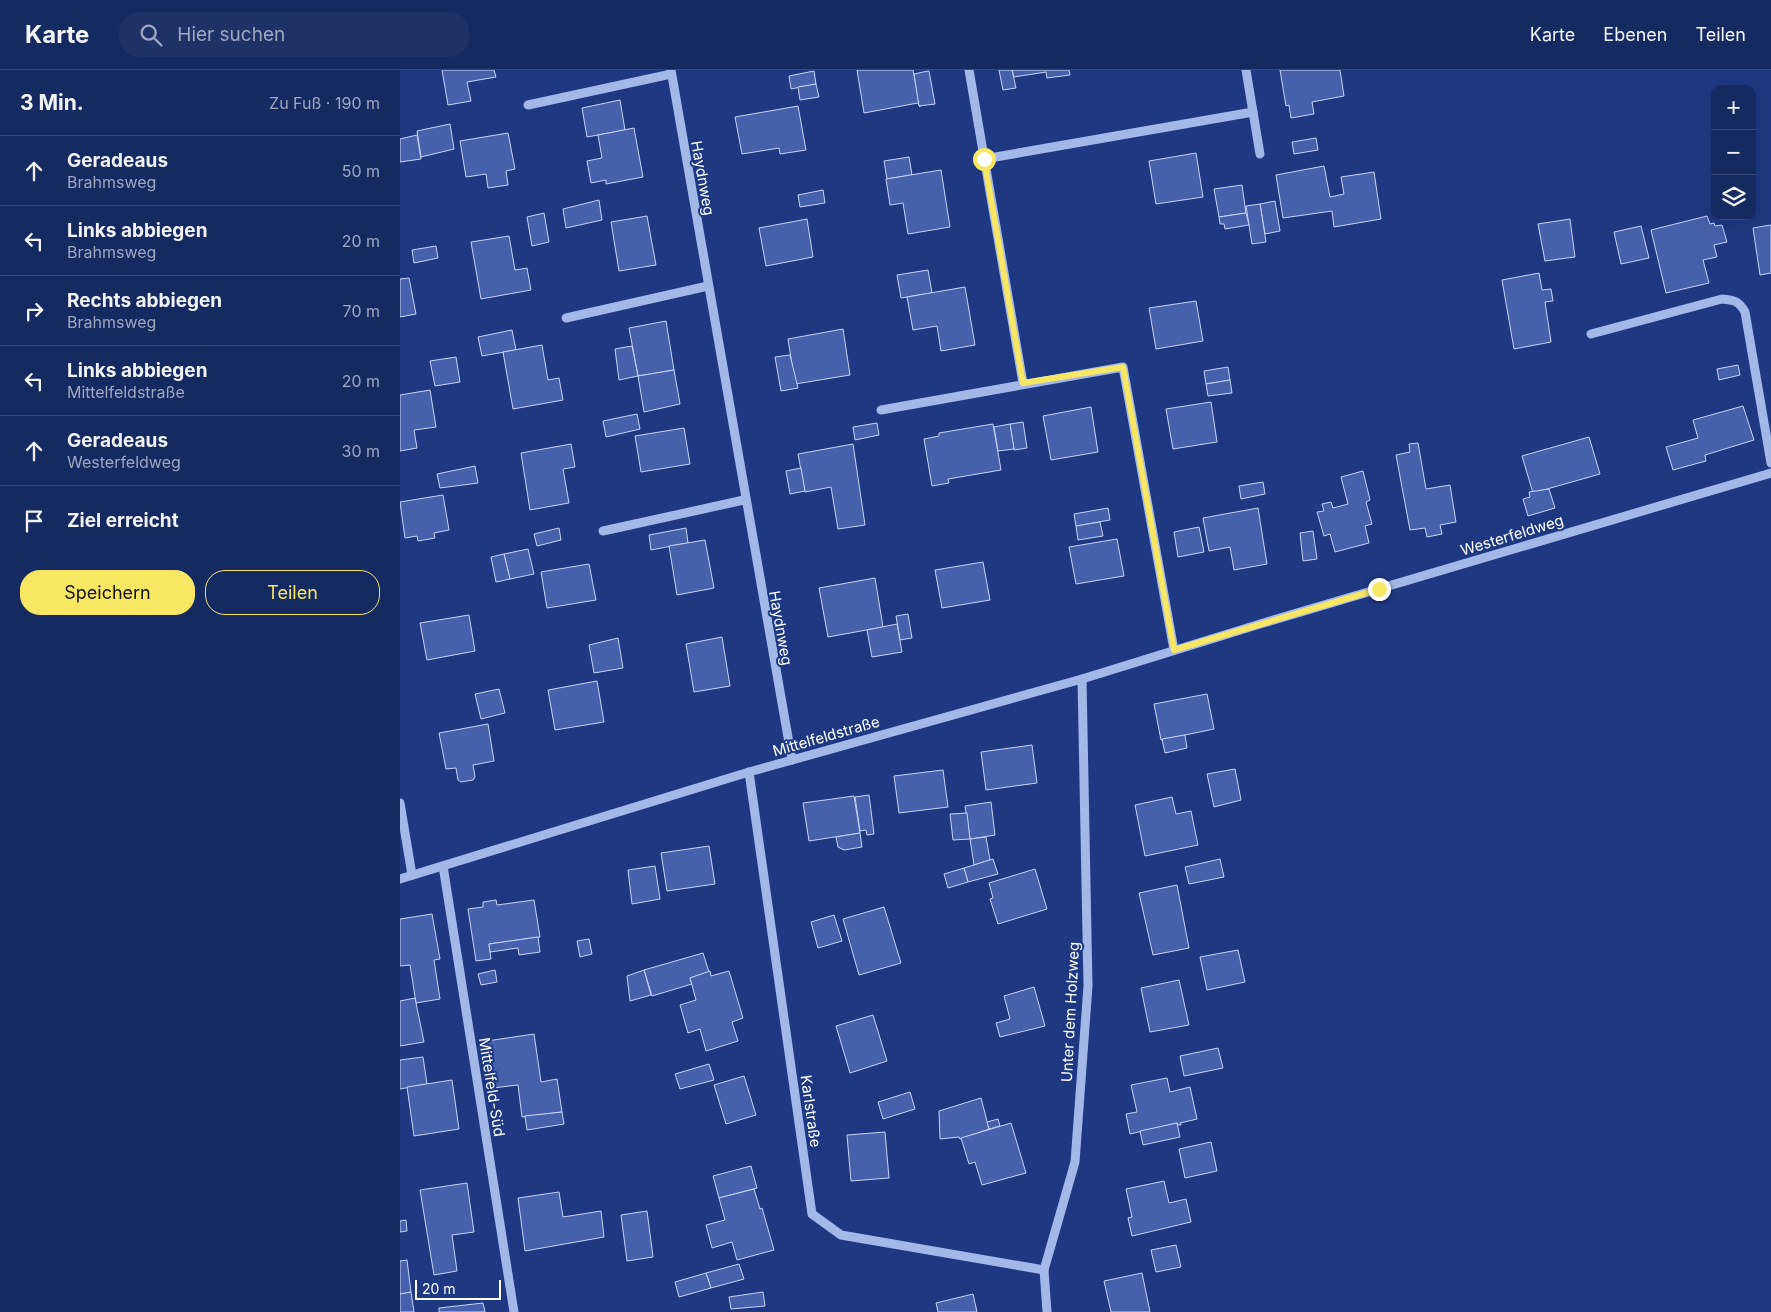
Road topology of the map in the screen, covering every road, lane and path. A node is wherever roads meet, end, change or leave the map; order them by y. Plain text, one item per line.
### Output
1 (969, 70) edge
2 (1246, 70) edge
3 (671, 72) edge
4 (528, 105) dead end
5 (1253, 112) junction
6 (1260, 154) dead end
7 (984, 159) junction
8 (708, 286) junction
9 (566, 318) dead end
10 (1591, 334) dead end
11 (1023, 383) junction
12 (881, 410) dead end
13 (1771, 463) edge
14 (1771, 473) edge
15 (744, 500) junction
16 (603, 531) dead end
17 (1260, 624) joint
18 (1174, 650) junction
19 (1082, 679) junction
20 (792, 760) junction
21 (749, 772) junction
22 (400, 803) edge
23 (443, 866) junction
24 (412, 875) junction
25 (400, 879) edge
26 (1044, 1270) junction
27 (514, 1312) edge
28 (1047, 1312) edge

1 - 7 street
2 - 5 street
3 - 4 street, Haydnweg
3 - 8 street, Haydnweg
5 - 6 street
5 - 7 street
7 - 11 street
8 - 9 street
8 - 15 street, Haydnweg
10 - 13 street
11 - 12 street
11 - 18 street
14 - 17 street, Westerfeldweg
15 - 16 street
15 - 20 street, Haydnweg
17 - 18 street, Mittelfeldstraße
18 - 19 street, Mittelfeldstraße
19 - 20 street, Mittelfeldstraße
19 - 26 street, Unter dem Holzweg
20 - 21 street, Mittelfeldstraße
21 - 23 street, Mittelfeldstraße
21 - 26 street, Karlstraße
22 - 24 street
23 - 24 street, Mittelfeldstraße
23 - 27 street, Mittelfeld-Süd
24 - 25 street, Mittelfeldstraße
26 - 28 street, Unter dem Holzweg

